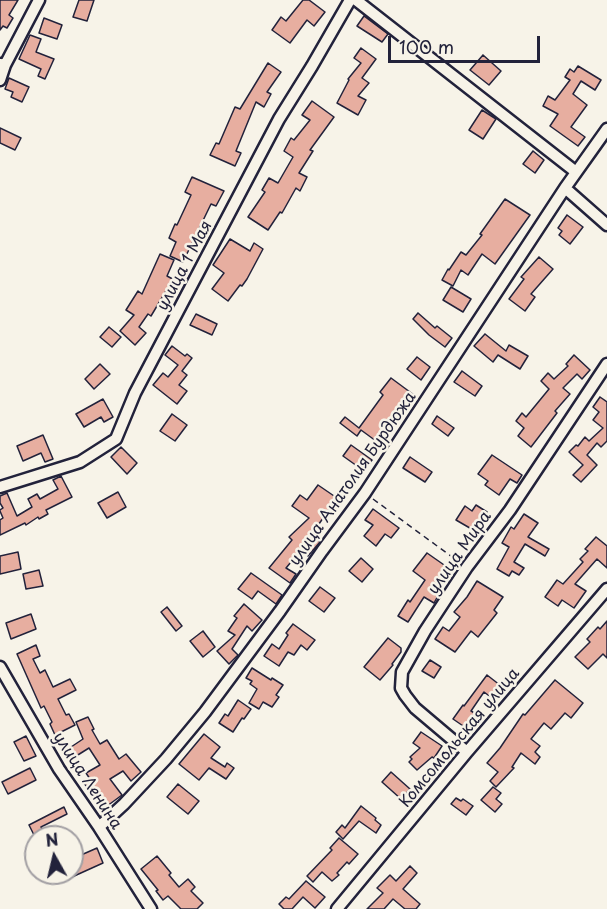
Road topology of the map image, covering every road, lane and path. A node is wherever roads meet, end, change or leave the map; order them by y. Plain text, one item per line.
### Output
1 (39, 0) edge
2 (350, 0) edge
3 (356, 0) edge
4 (2, 64) edge
5 (0, 80) edge
6 (607, 129) edge
7 (576, 172) junction
8 (565, 188) junction
9 (607, 225) edge
10 (607, 364) edge
11 (0, 487) edge
12 (365, 493) junction
13 (467, 567) junction
14 (607, 589) edge
15 (0, 667) edge
16 (467, 752) junction
17 (99, 827) junction
18 (150, 909) edge
19 (337, 909) edge

1 - 4 street
2 - 11 street, улица 1 Мая
3 - 7 street
4 - 5 street
6 - 7 street, улица Анатолия Бурдюжа
7 - 8 street, улица Анатолия Бурдюжа
8 - 9 street
8 - 12 street, улица Анатолия Бурдюжа
10 - 13 street, улица Мира
12 - 13 path
12 - 17 street, улица Анатолия Бурдюжа
13 - 16 street, улица Мира
14 - 16 street, Комсомольская улица
15 - 17 street, улица Ленина
16 - 19 street, Комсомольская улица
17 - 18 street, улица Ленина

